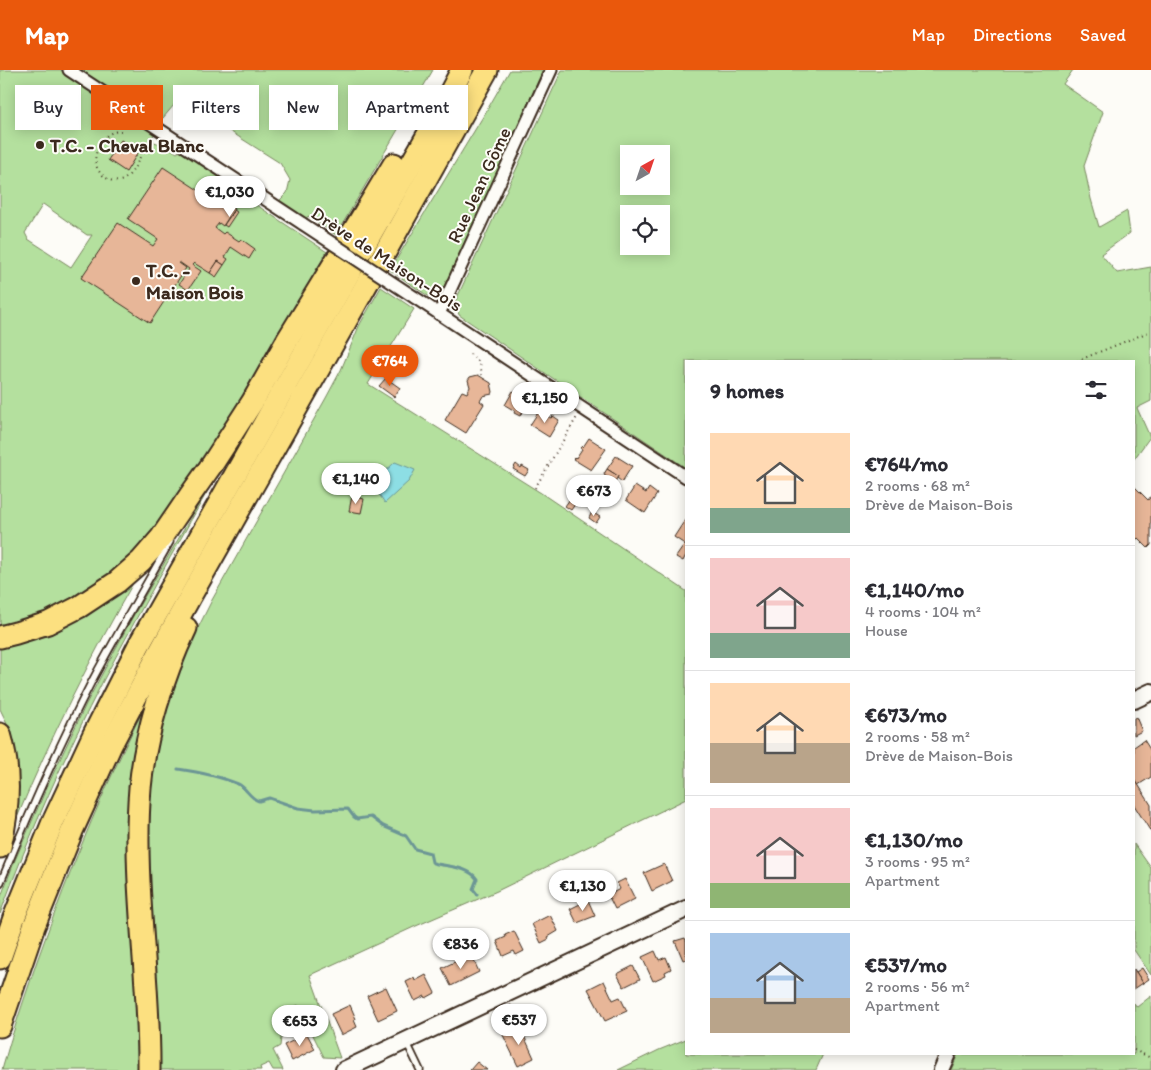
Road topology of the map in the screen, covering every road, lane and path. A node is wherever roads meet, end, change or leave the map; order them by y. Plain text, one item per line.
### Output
1 (69, 70) edge
2 (451, 70) edge
3 (462, 70) edge
4 (488, 70) edge
5 (551, 70) edge
6 (121, 131) dead end
7 (142, 153) dead end
8 (358, 260) junction
9 (439, 314) junction
10 (1151, 331) edge
11 (334, 343) junction
12 (470, 354) dead end
13 (1078, 360) edge
14 (482, 375) dead end
15 (582, 408) junction
16 (214, 463) junction
17 (685, 476) edge
18 (535, 488) dead end
19 (189, 509) dead end
20 (175, 533) dead end
21 (0, 637) edge
22 (1151, 692) edge
23 (1135, 700) edge
24 (0, 734) edge
25 (0, 847) edge
26 (0, 884) edge
27 (685, 909) edge
28 (0, 958) edge
29 (0, 1026) edge
30 (406, 1041) junction
31 (1135, 1050) edge
32 (948, 1055) edge
33 (1151, 1058) edge
34 (150, 1066) edge
35 (344, 1070) edge
36 (420, 1070) edge
37 (941, 1070) edge

1 - 9 street, Drève de Maison-Bois, bridge
2 - 8 highway
3 - 8 highway
4 - 8 highway
5 - 9 street, Rue Jean Gôme
6 - 7 path
8 - 11 highway
8 - 16 highway
8 - 28 highway
9 - 15 street, Drève de Maison-Bois
10 - 13 path
11 - 29 highway
11 - 34 highway
12 - 14 path
15 - 17 street, Drève de Maison-Bois
15 - 18 path
16 - 19 lane
16 - 21 highway
20 - 26 lane
22 - 23 main road
24 - 25 highway
27 - 30 main road
30 - 35 main road
30 - 36 lane
31 - 33 path
32 - 37 street

